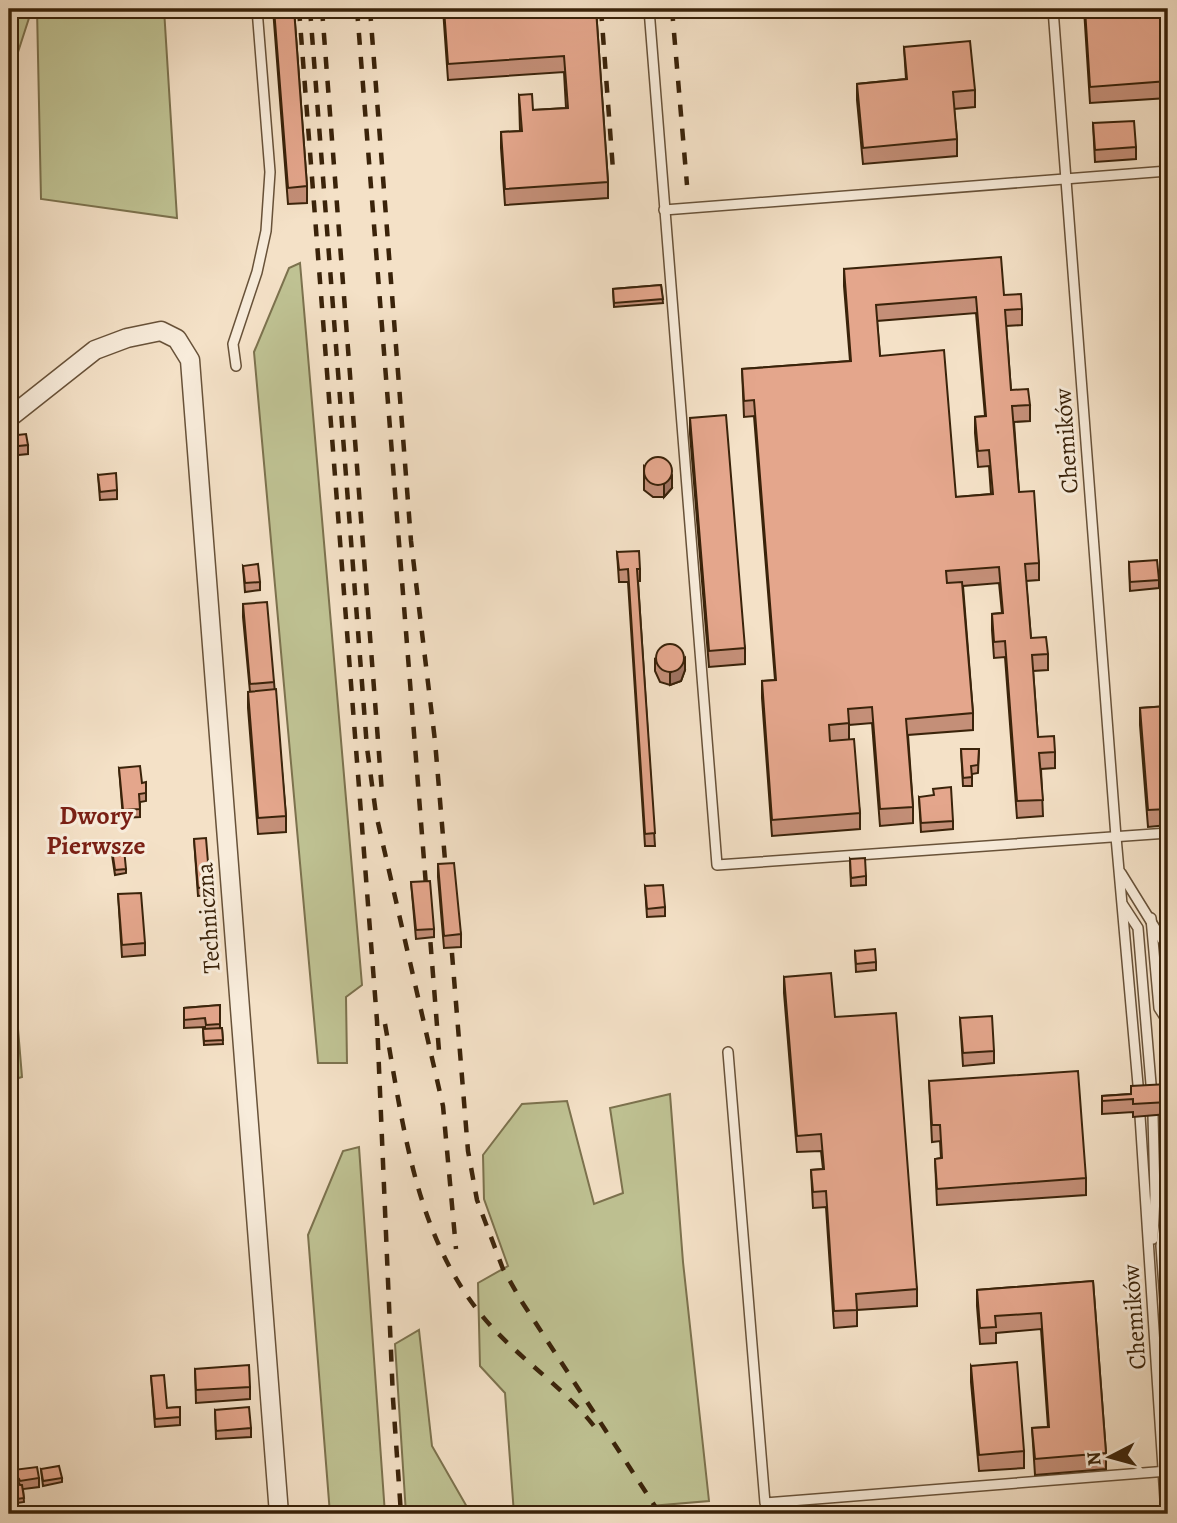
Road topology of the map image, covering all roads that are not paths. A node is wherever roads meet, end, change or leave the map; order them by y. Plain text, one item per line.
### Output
1 (257, 9) edge
2 (649, 9) edge
3 (1053, 9) edge
4 (1168, 171) edge
5 (1065, 179) junction
6 (664, 210) junction
7 (236, 366) dead end
8 (9, 418) edge
9 (1168, 833) edge
10 (1116, 837) junction
11 (1119, 871) junction
12 (1122, 904) junction
13 (1151, 918) junction
14 (1168, 949) edge
15 (728, 1052) dead end
16 (1168, 1052) edge
17 (1152, 1097) edge
18 (1139, 1098) edge
19 (1153, 1115) edge
20 (1140, 1116) edge
21 (1168, 1191) edge
22 (1168, 1343) edge
23 (1157, 1380) junction
24 (1168, 1410) edge
25 (1161, 1440) junction
26 (1166, 1472) edge
27 (279, 1514) edge
28 (1166, 1514) edge

1 - 7 lane
2 - 6 lane
3 - 5 lane, Chemików
4 - 5 lane
5 - 6 lane
5 - 10 lane, Chemików
6 - 10 lane
8 - 27 street, Techniczna
9 - 10 lane
10 - 11 lane, Chemików
11 - 12 lane, Chemików
11 - 13 lane, Chemików
12 - 17 lane
12 - 18 lane, Chemików
13 - 14 lane, Chemików
13 - 16 lane
15 - 26 lane
19 - 23 lane
20 - 23 lane, Chemików
21 - 22 lane
23 - 25 lane, Chemików
24 - 25 lane
25 - 26 lane, Chemików
26 - 28 lane, Chemików

